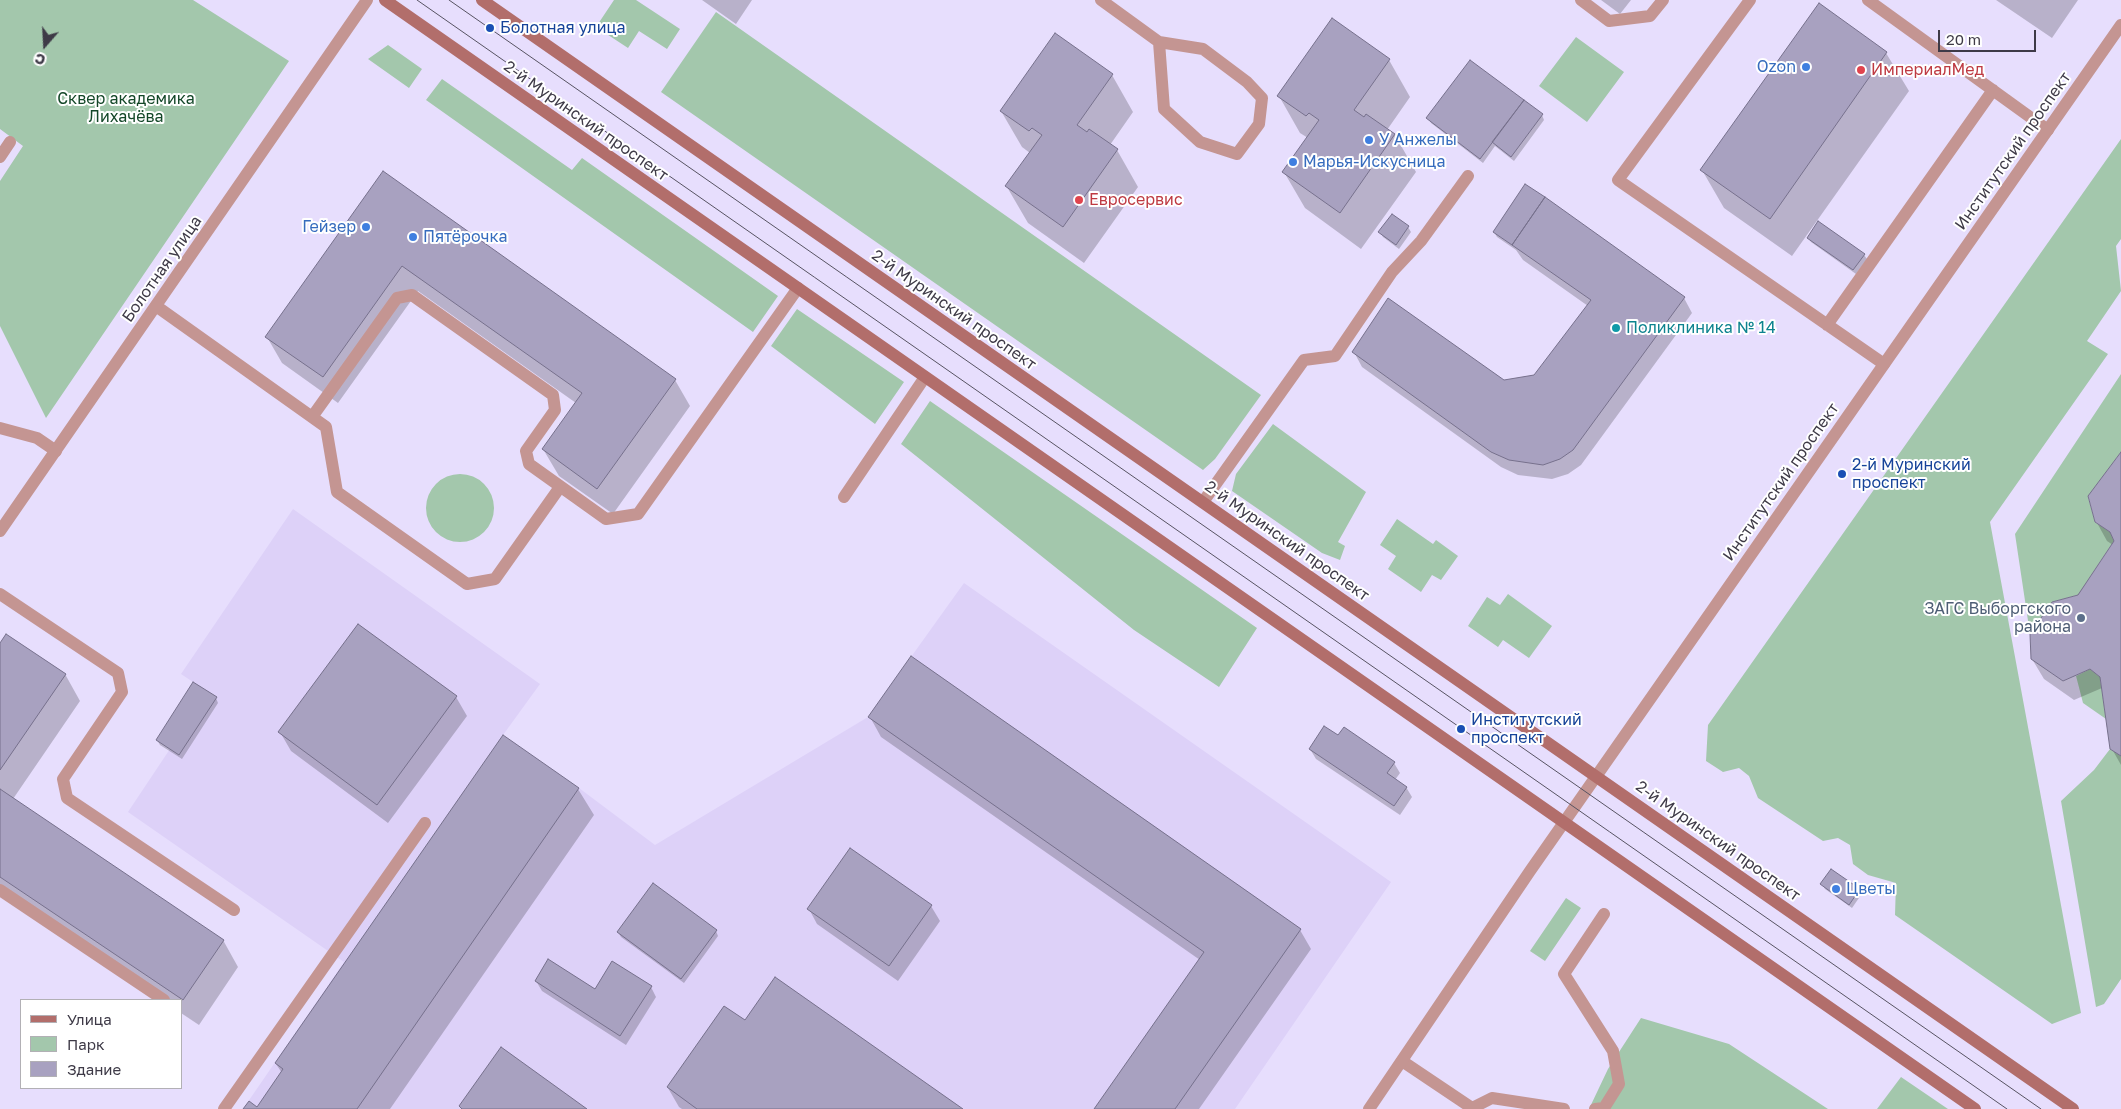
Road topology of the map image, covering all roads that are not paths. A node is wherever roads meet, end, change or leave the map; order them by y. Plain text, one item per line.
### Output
1 (367, 0) edge
2 (384, 0) edge
3 (482, 0) edge
4 (1102, 0) edge
5 (1581, 0) edge
6 (1663, 0) edge
7 (1750, 0) edge
8 (1868, 0) edge
9 (2121, 25) edge
10 (1159, 42) junction
11 (1993, 90) junction
12 (2048, 130) junction
13 (10, 142) dead end
14 (0, 157) edge
15 (1468, 176) dead end
16 (798, 288) junction
17 (156, 306) junction
18 (1827, 325) junction
19 (1884, 364) junction
20 (924, 377) junction
21 (312, 417) junction
22 (0, 428) edge
23 (56, 451) junction
24 (560, 487) junction
25 (844, 497) dead end
26 (1203, 502) junction
27 (0, 531) edge
28 (0, 594) edge
29 (1596, 776) junction
30 (425, 823) dead end
31 (1564, 823) junction
32 (0, 890) edge
33 (234, 910) dead end
34 (1604, 914) dead end
35 (163, 999) edge
36 (1402, 1061) junction
37 (224, 1109) edge
38 (1370, 1109) edge
39 (1471, 1109) edge
40 (1564, 1109) edge
41 (1596, 1109) edge
42 (1974, 1109) edge
43 (2073, 1109) edge

1 - 17 street, Болотная улица
2 - 16 main road, 2-й Муринский проспект
3 - 26 main road, 2-й Муринский проспект
4 - 10 street
5 - 6 street
7 - 18 street
8 - 11 street
9 - 12 street, Институтский проспект
10 - 10 street
11 - 12 street
11 - 18 street
12 - 19 street, Институтский проспект
13 - 14 street
15 - 26 street
16 - 20 main road, 2-й Муринский проспект
16 - 24 street
17 - 21 street
17 - 23 street, Болотная улица
18 - 19 street
19 - 29 street, Институтский проспект
20 - 25 street
20 - 31 main road, 2-й Муринский проспект
21 - 24 street
21 - 24 street
22 - 23 street
23 - 27 street, Болотная улица
26 - 29 main road, 2-й Муринский проспект
28 - 33 street
29 - 31 street, Институтский проспект
29 - 43 main road, 2-й Муринский проспект
30 - 37 street
31 - 36 street, Институтский проспект
31 - 42 main road, 2-й Муринский проспект
32 - 35 street
34 - 41 street
36 - 38 street, Институтский проспект
36 - 39 street
39 - 40 street

